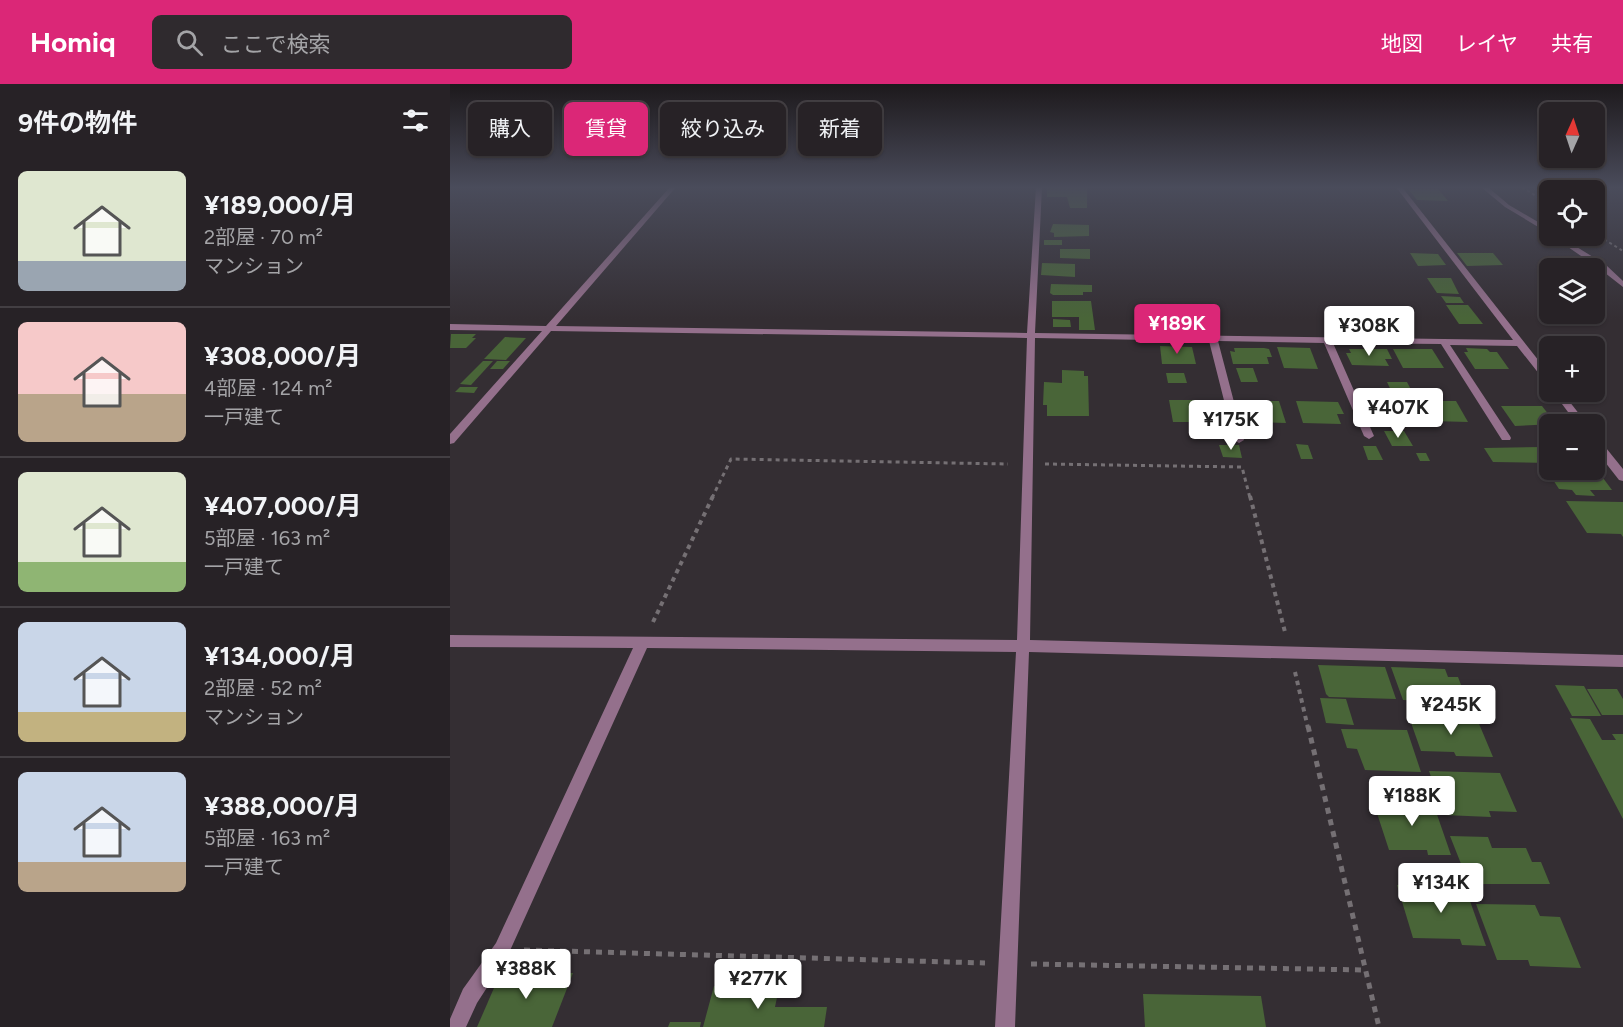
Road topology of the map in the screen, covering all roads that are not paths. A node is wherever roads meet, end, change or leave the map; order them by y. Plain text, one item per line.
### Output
1 (634, 231) edge
2 (1037, 231) edge
3 (1433, 231) edge
4 (1570, 246) edge
5 (1623, 285) edge
6 (450, 327) edge
7 (548, 329) junction
8 (1031, 335) junction
9 (1213, 338) junction
10 (1327, 340) junction
11 (1443, 341) junction
12 (1519, 343) junction
13 (1539, 368) edge
14 (1565, 402) edge
15 (1574, 414) edge
16 (1369, 436) dead end
17 (1506, 438) dead end
18 (1239, 440) dead end
19 (450, 441) edge
20 (1605, 454) edge
21 (1623, 477) edge
22 (450, 641) edge
23 (643, 642) junction
24 (1023, 646) junction
25 (1623, 661) edge
26 (456, 1027) edge
27 (1005, 1027) edge

1 - 7 street
2 - 8 street
3 - 12 street
4 - 5 street
6 - 7 street
7 - 8 street
7 - 19 street
8 - 9 street
8 - 24 street
9 - 10 street
9 - 18 street
10 - 11 street
10 - 16 street
11 - 12 street
11 - 17 street
12 - 13 street
14 - 15 street
20 - 21 street
22 - 23 street
23 - 24 street
23 - 26 street
24 - 25 street
24 - 27 street

